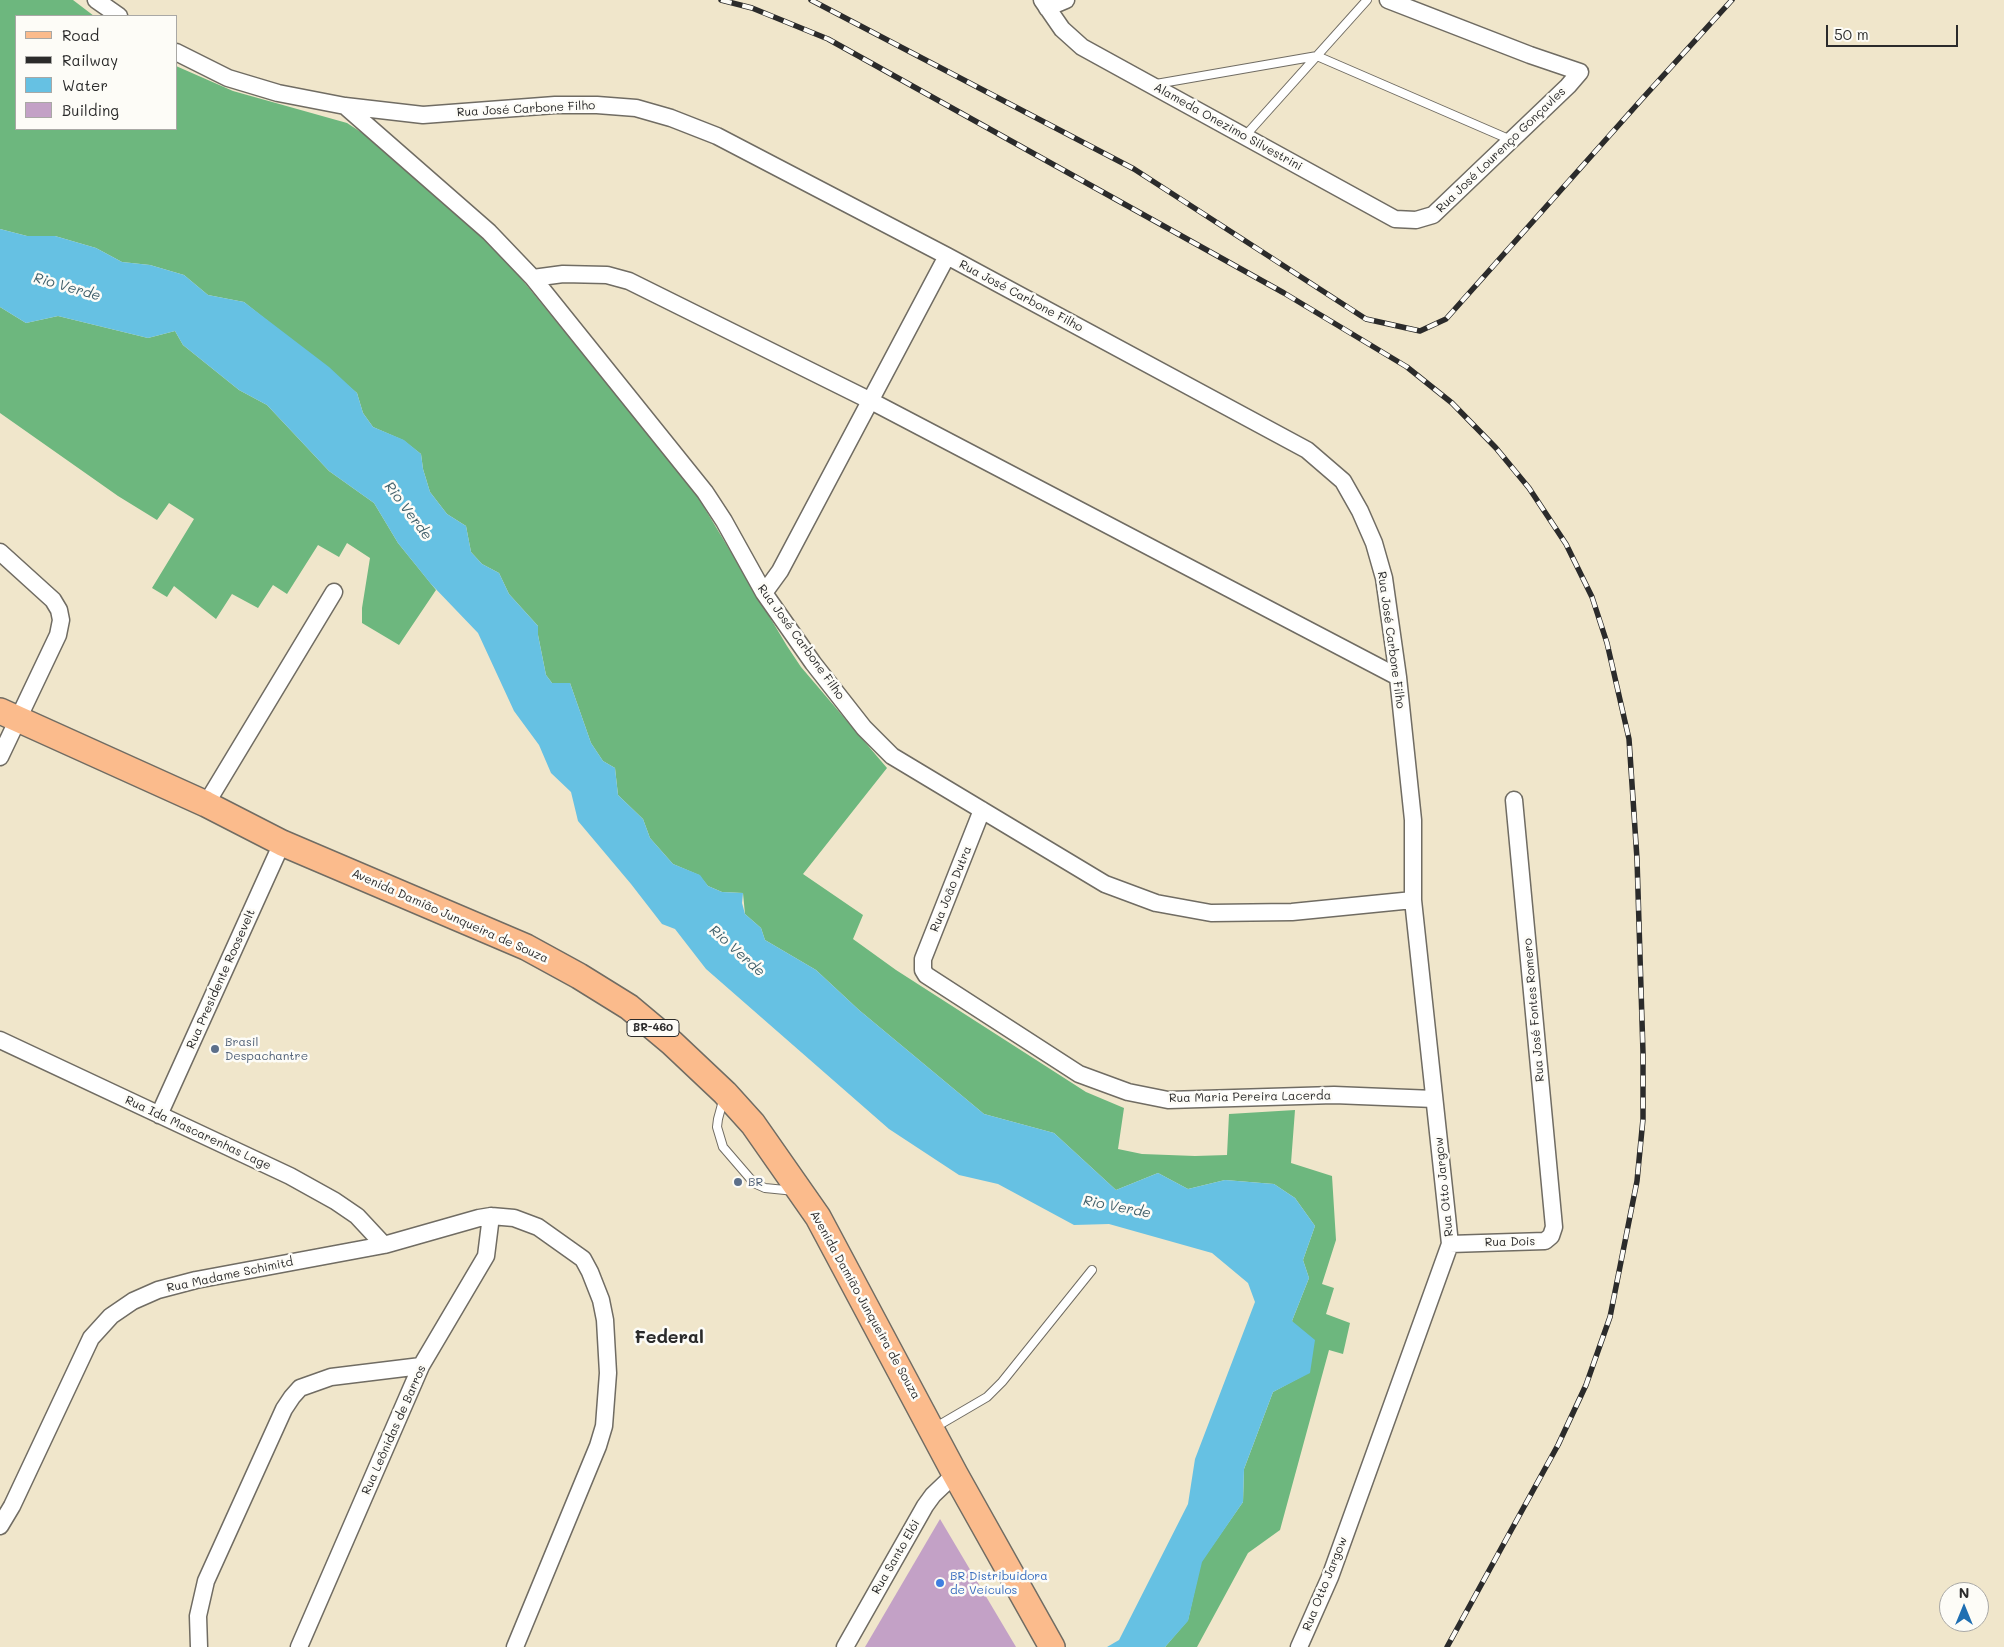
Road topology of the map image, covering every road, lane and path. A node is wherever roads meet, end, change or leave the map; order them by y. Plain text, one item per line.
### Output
1 (96, 0) edge
2 (1066, 0) edge
3 (1367, 0) edge
4 (1388, 0) edge
5 (1044, 4) edge
6 (118, 15) edge
7 (178, 53) edge
8 (1317, 56) junction
9 (1148, 84) junction
10 (344, 106) junction
11 (1245, 136) junction
12 (1512, 140) junction
13 (1433, 214) joint
14 (947, 256) junction
15 (533, 278) junction
16 (871, 401) junction
17 (0, 552) edge
18 (334, 592) dead end
19 (764, 593) junction
20 (1398, 677) junction
21 (8, 715) edge
22 (0, 757) edge
23 (1514, 800) dead end
24 (206, 804) junction
25 (982, 810) junction
26 (1413, 820) joint
27 (282, 843) junction
28 (1413, 900) junction
29 (923, 970) joint
30 (0, 1040) edge
31 (725, 1093) junction
32 (1434, 1099) junction
33 (159, 1115) junction
34 (802, 1192) junction
35 (491, 1216) junction
36 (1554, 1223) junction
37 (1450, 1244) junction
38 (384, 1245) junction
39 (1553, 1246) dead end
40 (1092, 1270) dead end
41 (421, 1366) junction
42 (932, 1429) junction
43 (955, 1474) junction
44 (0, 1526) edge
45 (1049, 1641) edge
46 (199, 1647) edge
47 (299, 1647) edge
48 (515, 1647) edge
49 (845, 1647) edge
50 (1299, 1647) edge

1 - 6 street
2 - 5 street
3 - 8 lane
4 - 12 street, Rua José Lourenço Gonçavles
5 - 9 street, Alameda Onezimo Silvestrini
7 - 10 street, Rua José Carbone Filho
8 - 9 lane
8 - 11 lane
8 - 12 lane
9 - 11 street, Alameda Onezimo Silvestrini
10 - 14 street, Rua José Carbone Filho
10 - 15 street, Rua José Carbone Filho
11 - 13 street, Alameda Onezimo Silvestrini
12 - 13 street, Rua José Lourenço Gonçavles
14 - 16 street
14 - 20 street, Rua José Carbone Filho
15 - 16 street
15 - 19 street, Rua José Carbone Filho
16 - 19 street
16 - 20 street
17 - 21 street
18 - 24 street
19 - 25 street, Rua José Carbone Filho
20 - 26 street, Rua José Carbone Filho
21 - 22 street
21 - 24 main road, Avenida Damião Junqueira de Souza / BR-460
23 - 36 street, Rua José Fontes Romero
24 - 27 main road, Avenida Damião Junqueira de Souza / BR-460
25 - 28 street, Rua José Carbone Filho
25 - 29 street, Rua João Dutra
26 - 28 street, Rua Otto Jargow
27 - 31 main road, Avenida Damião Junqueira de Souza / BR-460
27 - 33 street, Rua Presidente Roosevelt
28 - 32 street, Rua Otto Jargow
29 - 32 street, Rua Maria Pereira Lacerda
30 - 33 street, Rua Ida Mascarenhas Lage
31 - 34 main road, Avenida Damião Junqueira de Souza / BR-460
31 - 34 lane
32 - 37 street, Rua Otto Jargow
33 - 38 street, Rua Ida Mascarenhas Lage
34 - 42 main road, Avenida Damião Junqueira de Souza / BR-460
35 - 38 street, Rua Madame Schimitd
35 - 41 street, Rua Leônidas de Barros
35 - 48 street
36 - 37 street, Rua Dois
36 - 39 street, Rua José Fontes Romero
37 - 50 street, Rua Otto Jargow
38 - 44 street, Rua Madame Schimitd
40 - 42 lane
41 - 46 street
41 - 47 street, Rua Leônidas de Barros
42 - 43 main road, Avenida Damião Junqueira de Souza / BR-460
43 - 45 main road, Avenida Damião Junqueira de Souza / BR-460
43 - 49 street, Rua Santo Elói

